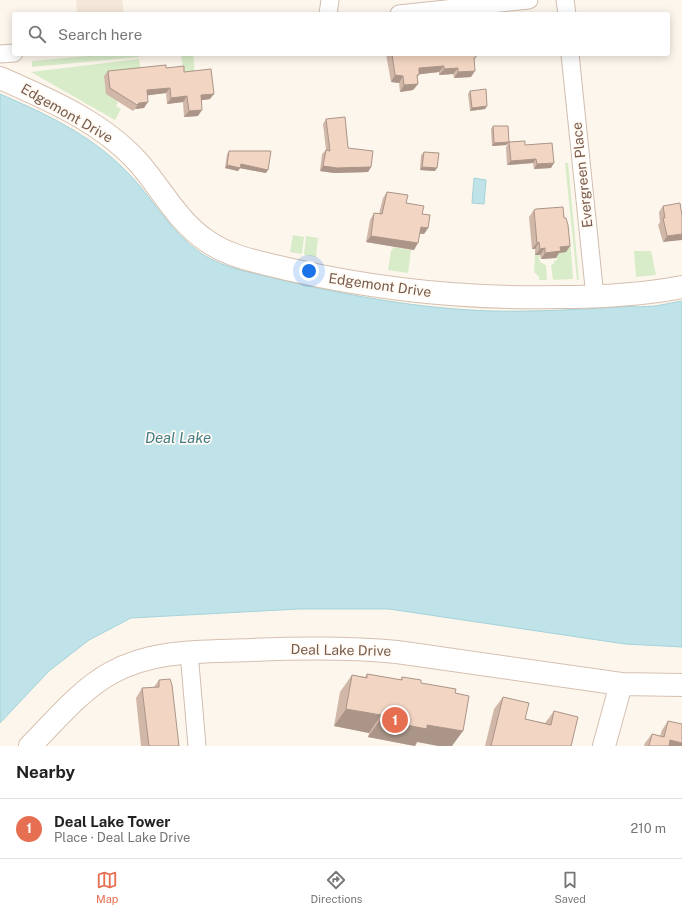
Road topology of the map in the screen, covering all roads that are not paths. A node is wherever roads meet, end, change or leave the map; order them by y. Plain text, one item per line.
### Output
1 (330, 0) edge
2 (529, 0) edge
3 (565, 0) edge
4 (328, 12) edge
5 (418, 12) edge
6 (566, 12) edge
7 (12, 53) edge
8 (0, 54) edge
9 (570, 56) edge
10 (0, 78) edge
11 (682, 287) edge
12 (595, 297) junction
13 (189, 652) junction
14 (620, 684) junction
15 (682, 685) edge
16 (30, 746) edge
17 (197, 746) edge
18 (604, 746) edge

1 - 4 street
2 - 5 street
3 - 6 street
7 - 8 street
9 - 12 street, Evergreen Place
10 - 12 street, Edgemont Drive
11 - 12 street, Edgemont Drive
13 - 14 street, Deal Lake Drive
13 - 16 street, Deal Lake Drive
13 - 17 street
14 - 15 street, Deal Lake Drive
14 - 18 street

